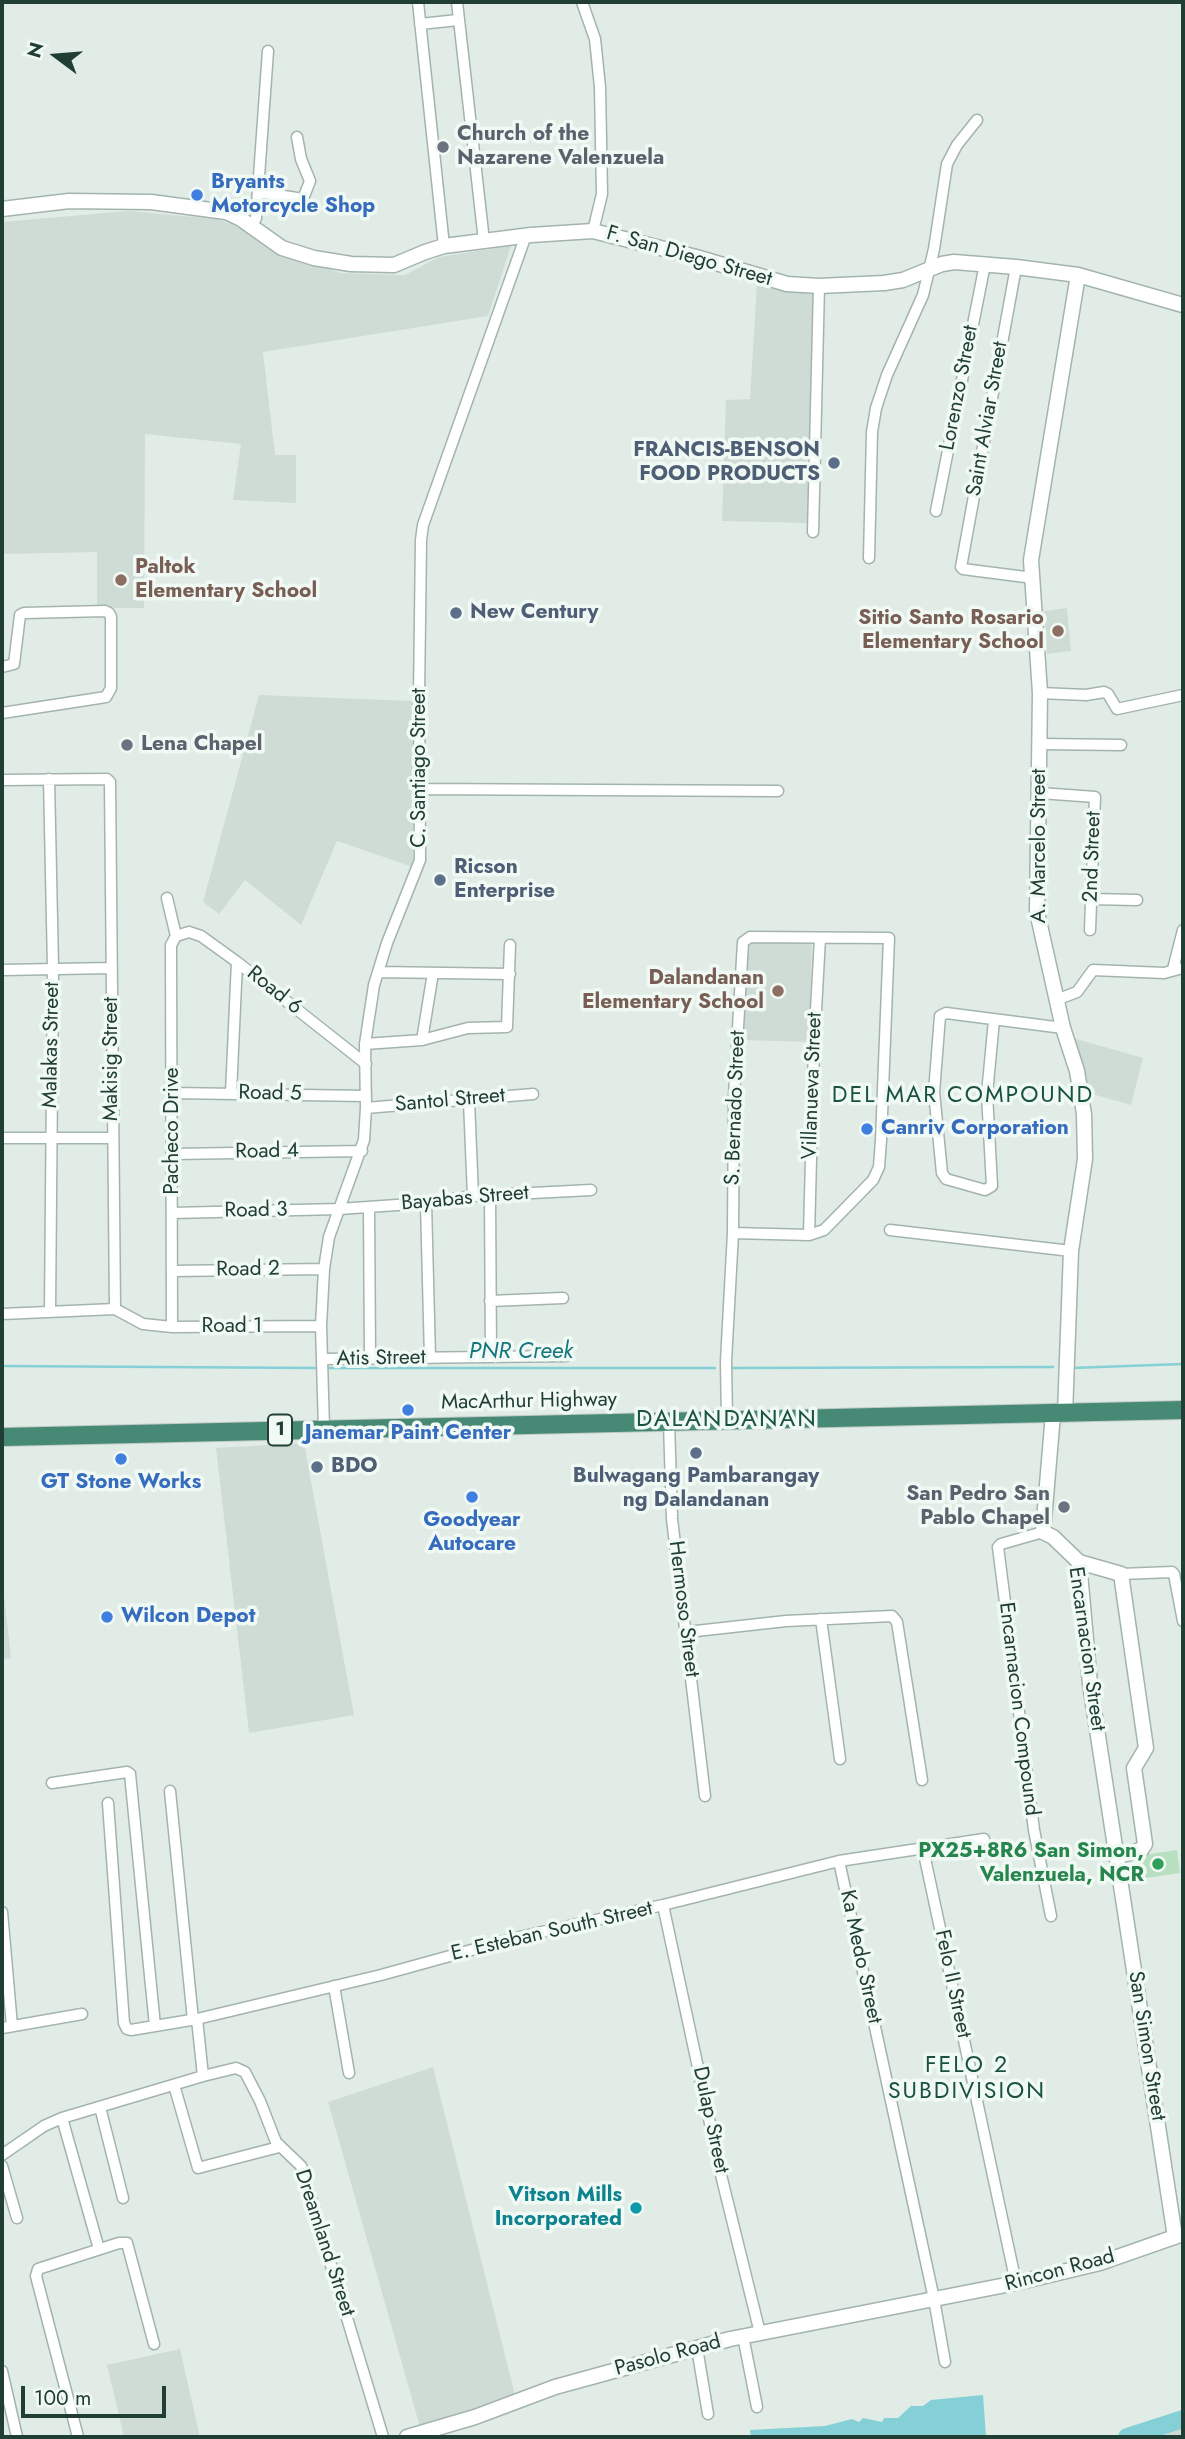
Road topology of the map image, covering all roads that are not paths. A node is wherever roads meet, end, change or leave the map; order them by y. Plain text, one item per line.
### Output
1 (418, 2) edge
2 (457, 2) edge
3 (582, 2) edge
4 (458, 20) junction
5 (420, 24) junction
6 (268, 51) dead end
7 (976, 120) dead end
8 (297, 137) dead end
9 (258, 192) junction
10 (2, 209) edge
11 (251, 227) junction
12 (593, 231) junction
13 (526, 235) junction
14 (484, 241) junction
15 (444, 246) junction
16 (985, 264) junction
17 (1016, 267) junction
18 (930, 269) junction
19 (1078, 275) junction
20 (819, 286) junction
21 (1183, 304) edge
22 (936, 511) dead end
23 (813, 532) dead end
24 (869, 558) dead end
25 (1033, 578) junction
26 (2, 667) edge
27 (1040, 693) junction
28 (1183, 695) edge
29 (2, 713) edge
30 (1040, 744) junction
31 (1121, 745) dead end
32 (49, 779) junction
33 (2, 780) edge
34 (419, 789) junction
35 (778, 791) dead end
36 (1040, 793) junction
37 (167, 898) dead end
38 (1091, 899) junction
39 (1138, 900) dead end
40 (1090, 930) dead end
41 (1183, 930) edge
42 (176, 936) junction
43 (820, 938) junction
44 (510, 945) dead end
45 (237, 962) junction
46 (53, 968) junction
47 (111, 968) junction
48 (1178, 969) edge
49 (2, 970) edge
50 (378, 972) junction
51 (433, 973) junction
52 (510, 974) junction
53 (1056, 1000) junction
54 (994, 1020) junction
55 (1063, 1028) junction
56 (422, 1040) junction
57 (365, 1044) junction
58 (366, 1065) junction
59 (173, 1093) junction
60 (231, 1093) junction
61 (533, 1094) dead end
62 (366, 1096) junction
63 (468, 1101) junction
64 (366, 1108) junction
65 (2, 1138) edge
66 (51, 1138) junction
67 (113, 1138) junction
68 (362, 1151) junction
69 (173, 1154) junction
70 (591, 1190) dead end
71 (474, 1196) junction
72 (490, 1196) junction
73 (426, 1203) junction
74 (369, 1207) junction
75 (339, 1209) junction
76 (172, 1213) junction
77 (890, 1230) dead end
78 (733, 1233) junction
79 (809, 1235) junction
80 (1071, 1251) junction
81 (324, 1269) junction
82 (172, 1271) junction
83 (563, 1298) dead end
84 (490, 1301) junction
85 (115, 1309) junction
86 (50, 1311) junction
87 (2, 1314) edge
88 (321, 1326) junction
89 (172, 1327) junction
90 (566, 1356) dead end
91 (491, 1357) junction
92 (370, 1358) junction
93 (430, 1358) junction
94 (322, 1359) junction
95 (1183, 1410) edge
96 (1059, 1414) junction
97 (727, 1421) junction
98 (669, 1422) junction
99 (324, 1429) junction
100 (2, 1437) edge
101 (1043, 1532) junction
102 (1079, 1562) junction
103 (1121, 1574) junction
104 (821, 1619) junction
105 (1183, 1621) edge
106 (687, 1632) junction
107 (840, 1759) dead end
108 (922, 1780) dead end
109 (52, 1783) dead end
110 (170, 1791) dead end
111 (705, 1796) dead end
112 (108, 1803) dead end
113 (984, 1839) dead end
114 (923, 1849) junction
115 (1118, 1856) junction
116 (839, 1861) junction
117 (663, 1905) junction
118 (2, 1912) edge
119 (1051, 1916) dead end
120 (334, 1986) junction
121 (82, 2014) dead end
122 (195, 2020) junction
123 (155, 2026) junction
124 (7, 2027) edge
125 (349, 2073) dead end
126 (203, 2076) junction
127 (174, 2085) junction
128 (100, 2107) junction
129 (62, 2118) junction
130 (279, 2147) junction
131 (2, 2155) edge
132 (2, 2166) edge
133 (122, 2198) dead end
134 (17, 2218) dead end
135 (1179, 2235) edge
136 (99, 2249) junction
137 (1016, 2283) junction
138 (934, 2299) junction
139 (760, 2333) junction
140 (743, 2336) junction
141 (153, 2344) dead end
142 (697, 2348) junction
143 (945, 2362) dead end
144 (2, 2371) edge
145 (757, 2407) dead end
146 (709, 2414) dead end
147 (2, 2432) edge
148 (16, 2433) edge
149 (78, 2437) edge
150 (383, 2437) edge
151 (407, 2437) edge

1 - 5 street
2 - 4 street
3 - 12 street
4 - 5 street
4 - 14 street
5 - 15 street
6 - 9 street
7 - 18 street
8 - 9 street
9 - 11 street
10 - 11 street, F. San Diego Street
11 - 15 street, F. San Diego Street
12 - 13 street, F. San Diego Street
12 - 20 street, F. San Diego Street
13 - 14 street, F. San Diego Street
13 - 34 street, C. Santiago Street
14 - 15 street, F. San Diego Street
16 - 17 street, F. San Diego Street
16 - 18 street, F. San Diego Street
16 - 22 street, Lorenzo Street
17 - 19 street, F. San Diego Street
17 - 25 street, Saint Alviar Street
18 - 20 street, F. San Diego Street
18 - 24 street
19 - 21 street, F. San Diego Street
19 - 25 street, A. Marcelo Street
20 - 23 street
25 - 27 street, A. Marcelo Street
26 - 29 street
27 - 28 street
27 - 30 street, A. Marcelo Street
30 - 31 street
30 - 36 street, A. Marcelo Street
32 - 33 street
32 - 46 street, Malakas Street
32 - 47 street, Makisig Street
34 - 35 street
34 - 50 street, C. Santiago Street
36 - 38 street, 2nd Street
36 - 53 street, A. Marcelo Street
37 - 42 street
38 - 39 street
38 - 40 street, 2nd Street
41 - 48 street
42 - 45 street, Road 6
42 - 59 street, Pacheco Drive
43 - 78 street, S. Bernado Street
43 - 79 street, Villanueva Street
43 - 79 street, S. Bernado Street
44 - 52 street
45 - 58 street, Road 6
45 - 60 street
46 - 47 street
46 - 49 street
46 - 66 street, Malakas Street
47 - 67 street, Makisig Street
48 - 53 street
50 - 51 street
50 - 57 street, C. Santiago Street
51 - 52 street
51 - 56 street
52 - 56 street
53 - 55 street, A. Marcelo Street
54 - 54 street
54 - 55 street
55 - 80 street, A. Marcelo Street
56 - 57 street
57 - 58 street, C. Santiago Street
58 - 62 street, C. Santiago Street
59 - 60 street, Road 5
59 - 69 street, Pacheco Drive
60 - 62 street, Road 5
61 - 63 street, Santol Street
62 - 64 street, C. Santiago Street
63 - 64 street, Santol Street
63 - 71 street
64 - 68 street, C. Santiago Street
65 - 66 street
66 - 67 street
66 - 86 street, Malakas Street
67 - 85 street, Makisig Street
68 - 69 street, Road 4
68 - 75 street, C. Santiago Street
69 - 76 street, Pacheco Drive
70 - 72 street, Bayabas Street
71 - 72 street, Bayabas Street
71 - 73 street, Bayabas Street
72 - 84 street
73 - 74 street, Bayabas Street
73 - 93 street
74 - 75 street, Bayabas Street
74 - 92 street
75 - 76 street, Road 3
75 - 81 street, C. Santiago Street
76 - 82 street, Pacheco Drive
77 - 80 street
78 - 79 street
78 - 97 street, S. Bernado Street
80 - 96 street, A. Marcelo Street
81 - 82 street, Road 2
81 - 88 street, C. Santiago Street
82 - 89 street, Pacheco Drive
83 - 84 street
84 - 91 street
85 - 86 street
85 - 89 street, Road 1
86 - 87 street
88 - 89 street, Road 1
88 - 94 street, C. Santiago Street
90 - 91 street, Atis Street
91 - 93 street, Atis Street
92 - 93 street, Atis Street
92 - 94 street, Atis Street
94 - 99 street, C. Santiago Street
95 - 96 highway, MacArthur Highway / 1
96 - 97 highway, MacArthur Highway / 1
96 - 101 street
97 - 98 highway, MacArthur Highway / 1
98 - 99 highway, MacArthur Highway / 1
98 - 106 street, Hermoso Street
99 - 100 highway, MacArthur Highway / 1
101 - 102 street, Encarnacion Street
101 - 119 street, Encarnacion Compound
102 - 103 street
102 - 115 street, Encarnacion Street
103 - 105 street
103 - 115 street
104 - 106 street
104 - 107 street
104 - 108 street
106 - 111 street, Hermoso Street
109 - 123 street
110 - 122 street
112 - 123 street, E. Esteban South Street
113 - 114 street, E. Esteban South Street
114 - 116 street, E. Esteban South Street
114 - 137 street, Felo II Street
115 - 135 street, San Simon Street
116 - 117 street, E. Esteban South Street
116 - 138 street, Ka Medo Street
117 - 120 street, E. Esteban South Street
117 - 139 street, Dulap Street
118 - 124 street
120 - 122 street, E. Esteban South Street
120 - 125 street
121 - 124 street
122 - 123 street, E. Esteban South Street
122 - 126 street
126 - 127 street
126 - 130 street, Dreamland Street
127 - 128 street
127 - 130 street
128 - 129 street
128 - 133 street
129 - 131 street
129 - 136 street
130 - 150 street, Dreamland Street
132 - 134 street
135 - 137 street, Rincon Road
136 - 141 street
136 - 149 street
137 - 138 street, Rincon Road
138 - 139 street, Pasolo Road
138 - 143 street, Ka Medo Street
139 - 140 street, Pasolo Road
140 - 142 street, Pasolo Road
140 - 145 street
142 - 146 street
142 - 151 street, Pasolo Road
144 - 148 street
147 - 148 street

